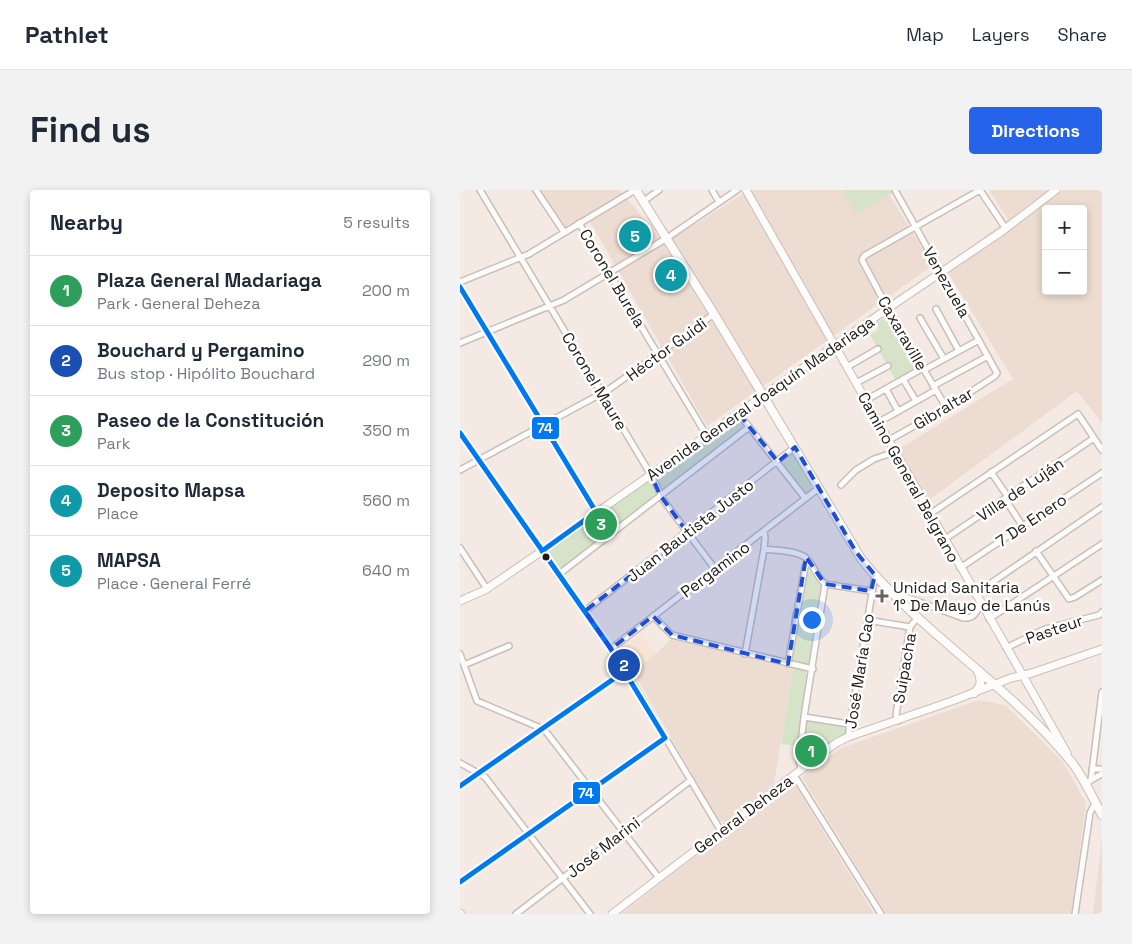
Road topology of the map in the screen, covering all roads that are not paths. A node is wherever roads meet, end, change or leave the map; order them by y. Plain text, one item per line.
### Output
1 (480, 190) edge
2 (536, 190) edge
3 (635, 190) edge
4 (659, 190) edge
5 (712, 190) edge
6 (737, 190) edge
7 (746, 190) edge
8 (895, 190) edge
9 (980, 190) edge
10 (1055, 190) edge
11 (644, 201) junction
12 (719, 202) junction
13 (579, 223) junction
14 (915, 227) junction
15 (1006, 229) junction
16 (564, 232) junction
17 (667, 238) junction
18 (521, 258) junction
19 (610, 272) junction
20 (942, 273) junction
21 (460, 282) edge
22 (460, 287) edge
23 (550, 307) junction
24 (888, 309) junction
25 (936, 309) dead end
26 (714, 314) junction
27 (920, 318) dead end
28 (487, 332) junction
29 (979, 340) junction
30 (460, 343) edge
31 (835, 346) junction
32 (878, 349) dead end
33 (959, 350) junction
34 (658, 354) junction
35 (988, 356) junction
36 (944, 359) junction
37 (888, 366) dead end
38 (847, 367) junction
39 (923, 369) junction
40 (996, 375) joint
41 (903, 379) junction
42 (856, 383) junction
43 (886, 388) junction
44 (934, 388) junction
45 (602, 394) junction
46 (764, 396) junction
47 (866, 400) junction
48 (916, 401) junction
49 (946, 407) junction
50 (898, 411) junction
51 (739, 414) junction
52 (879, 422) junction
53 (544, 425) junction
54 (749, 427) junction
55 (460, 433) edge
56 (707, 436) junction
57 (1094, 438) junction
58 (889, 440) junction
59 (795, 447) junction
60 (1102, 450) edge
61 (895, 452) junction
62 (478, 460) junction
63 (778, 462) junction
64 (460, 470) edge
65 (992, 472) junction
66 (1102, 473) edge
67 (651, 474) junction
68 (842, 485) dead end
69 (819, 488) junction
70 (660, 496) junction
71 (805, 498) junction
72 (1007, 498) junction
73 (1102, 507) edge
74 (596, 512) junction
75 (930, 514) junction
76 (1022, 525) junction
77 (764, 531) junction
78 (687, 532) junction
79 (945, 539) junction
80 (1102, 544) edge
81 (460, 548) edge
82 (764, 549) junction
83 (542, 551) junction
84 (1036, 551) junction
85 (809, 561) junction
86 (960, 568) junction
87 (714, 569) junction
88 (558, 575) junction
89 (874, 575) junction
90 (1053, 576) junction
91 (1102, 581) edge
92 (826, 584) junction
93 (487, 589) junction
94 (871, 591) junction
95 (891, 592) junction
96 (974, 594) junction
97 (460, 601) edge
98 (980, 604) junction
99 (584, 611) junction
100 (1102, 612) edge
101 (653, 616) junction
102 (918, 617) junction
103 (989, 619) junction
104 (867, 620) junction
105 (910, 627) junction
106 (509, 646) dead end
107 (1006, 648) junction
108 (611, 649) junction
109 (1102, 650) edge
110 (460, 654) edge
111 (745, 654) junction
112 (788, 664) junction
113 (464, 665) junction
114 (812, 669) junction
115 (625, 671) junction
116 (978, 671) junction
117 (1021, 676) junction
118 (994, 684) junction
119 (1102, 692) edge
120 (974, 693) junction
121 (804, 717) junction
122 (898, 721) junction
123 (849, 724) junction
124 (543, 729) junction
125 (848, 737) junction
126 (665, 738) junction
127 (1071, 760) junction
128 (460, 763) edge
129 (801, 769) junction
130 (1092, 769) junction
131 (1102, 769) edge
132 (479, 773) junction
133 (794, 774) junction
134 (1102, 774) edge
135 (691, 780) junction
136 (1088, 782) junction
137 (460, 786) edge
138 (591, 789) junction
139 (1095, 803) junction
140 (1102, 815) edge
141 (721, 831) junction
142 (623, 832) junction
143 (527, 834) junction
144 (659, 878) junction
145 (562, 879) junction
146 (460, 882) edge
147 (516, 914) edge
148 (590, 914) edge
149 (612, 914) edge
150 (881, 914) edge
151 (1075, 914) edge

1 - 18 street, Coronel Maure
2 - 16 street, Coronel Burela
3 - 11 main road
3 - 13 street
4 - 11 street
5 - 12 street
6 - 12 street
7 - 31 street, Camino General Belgrano
8 - 14 street, Venezuela
9 - 14 street
9 - 15 street
10 - 15 street, Avenida General Joaquín Madariaga
11 - 17 main road
12 - 17 street
13 - 16 street
13 - 19 street, Coronel Burela
14 - 20 street, Venezuela
14 - 24 street, Caxaraville
15 - 20 street, Avenida General Joaquín Madariaga
16 - 18 street
17 - 19 street
17 - 26 main road
18 - 21 street
18 - 23 street, Coronel Maure
19 - 23 street
19 - 34 street, Coronel Burela
20 - 24 street, Avenida General Joaquín Madariaga
20 - 29 street, Venezuela
22 - 28 street
23 - 28 street
23 - 45 street, Coronel Maure
24 - 31 street, Avenida General Joaquín Madariaga
24 - 39 street, Caxaraville
25 - 33 street
26 - 34 street, Héctor Guidi
26 - 46 main road
27 - 36 street
28 - 30 street
28 - 53 street
29 - 33 street
29 - 35 street, Venezuela
31 - 38 street, Camino General Belgrano
31 - 46 street, Avenida General Joaquín Madariaga
32 - 38 street
33 - 36 street
34 - 45 street, Héctor Guidi
34 - 56 street, Coronel Burela
35 - 40 street, Venezuela
35 - 44 street
36 - 39 street
37 - 42 street
38 - 42 street, Camino General Belgrano
39 - 41 street
39 - 44 street, Caxaraville
40 - 49 street, Gibraltar
41 - 43 street
41 - 48 street
42 - 47 street, Camino General Belgrano
43 - 47 street
43 - 50 street
44 - 48 street
44 - 49 street, Caxaraville
45 - 53 street, Héctor Guidi
45 - 67 street, Coronel Maure
46 - 51 street, Avenida General Joaquín Madariaga
46 - 59 main road
47 - 52 street, Camino General Belgrano
48 - 50 street
49 - 58 street, Gibraltar
50 - 52 street
51 - 54 street
51 - 56 street, Avenida General Joaquín Madariaga
52 - 58 street, Camino General Belgrano
53 - 62 street, Héctor Guidi
53 - 74 street
54 - 63 street
54 - 70 street
55 - 62 street
56 - 67 street, Avenida General Joaquín Madariaga
57 - 60 street
57 - 65 street
57 - 72 street, Villa de Luján
58 - 61 street, Camino General Belgrano
59 - 63 street, Juan Bautista Justo
59 - 69 main road
61 - 68 street
61 - 75 street, Camino General Belgrano
62 - 64 street, Héctor Guidi
62 - 83 street
63 - 71 street
63 - 78 street, Juan Bautista Justo
65 - 72 street
65 - 75 street
66 - 76 street, 7 De Enero
67 - 70 street, Coronel Maure
67 - 74 street, Avenida General Joaquín Madariaga
69 - 71 street, Pergamino
69 - 89 main road
70 - 78 street, Coronel Maure
70 - 88 street
71 - 77 street, Pergamino
72 - 76 street
72 - 79 street, Villa de Luján
73 - 84 street
74 - 83 street, Avenida General Joaquín Madariaga
75 - 79 street, Camino General Belgrano
76 - 86 street, 7 De Enero
77 - 82 street
77 - 87 street, Pergamino
78 - 87 street, Coronel Maure
78 - 99 street, Juan Bautista Justo
79 - 86 street, Camino General Belgrano
80 - 90 street
81 - 93 street
82 - 85 street
82 - 111 street
83 - 88 street
83 - 93 street, Avenida General Joaquín Madariaga
84 - 90 street
84 - 96 street
85 - 92 street
85 - 112 street
86 - 96 street, Camino General Belgrano
87 - 101 street, Pergamino
88 - 99 street
89 - 94 street, José María Cao
89 - 95 main road
90 - 91 street
90 - 103 street
92 - 94 street
92 - 114 street
93 - 97 street, Avenida General Joaquín Madariaga
94 - 104 street, José María Cao
95 - 98 street
95 - 102 main road
96 - 98 street, Camino General Belgrano
98 - 103 street, Camino General Belgrano
99 - 108 street
100 - 107 street, Pasteur
101 - 108 street, Pergamino
101 - 111 street
102 - 105 street, Suipacha
102 - 116 main road
103 - 107 street, Camino General Belgrano
104 - 105 street
104 - 123 street, José María Cao
105 - 122 street, Suipacha
106 - 113 street
107 - 117 street, Camino General Belgrano
108 - 115 street
109 - 117 street
110 - 113 street
111 - 112 street
112 - 114 street
113 - 124 street
114 - 121 street
115 - 124 street
115 - 126 street
116 - 118 main road
116 - 120 main road
117 - 118 street, General Deheza
117 - 127 street, Camino General Belgrano
118 - 120 street, General Deheza
118 - 127 main road
119 - 130 street
120 - 122 street, General Deheza
121 - 123 street
121 - 129 street
122 - 125 street, General Deheza
123 - 125 street, José María Cao
124 - 132 street
124 - 138 street
125 - 129 street, General Deheza
126 - 135 street
126 - 138 street
127 - 136 main road, Camino General Belgrano
128 - 132 street
129 - 133 street, General Deheza
130 - 131 street
130 - 136 street
132 - 137 street
132 - 143 street
133 - 141 street, General Deheza
133 - 150 street
134 - 136 street
135 - 141 street
135 - 142 street, José Marini
136 - 139 main road, Camino General Belgrano
138 - 142 street
138 - 143 street
139 - 140 main road, Camino General Belgrano
139 - 151 street
141 - 144 street, General Deheza
142 - 144 street
142 - 145 street, José Marini
143 - 145 street
143 - 146 street
144 - 149 street, General Deheza
145 - 147 street, José Marini
145 - 148 street

